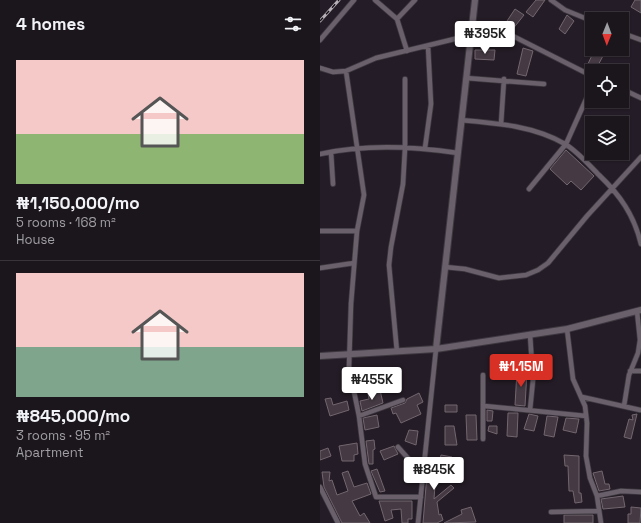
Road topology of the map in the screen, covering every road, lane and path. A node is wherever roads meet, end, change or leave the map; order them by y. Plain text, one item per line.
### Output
1 (354, 0) edge
2 (374, 0) edge
3 (415, 0) edge
4 (475, 0) edge
5 (553, 1) edge
6 (397, 19) junction
7 (585, 19) edge
8 (472, 26) junction
9 (471, 35) junction
10 (629, 36) edge
11 (320, 40) edge
12 (641, 40) edge
13 (428, 46) junction
14 (407, 51) junction
15 (320, 68) edge
16 (346, 71) junction
17 (585, 72) edge
18 (466, 78) junction
19 (404, 79) dead end
20 (504, 80) junction
21 (544, 84) dead end
22 (629, 92) edge
23 (641, 98) edge
24 (585, 102) edge
25 (461, 120) junction
26 (501, 124) junction
27 (566, 144) junction
28 (358, 147) junction
29 (405, 148) junction
30 (425, 148) junction
31 (331, 152) junction
32 (458, 153) junction
33 (320, 154) edge
34 (641, 157) edge
35 (333, 184) dead end
36 (612, 187) junction
37 (529, 189) dead end
38 (320, 231) edge
39 (357, 231) junction
40 (641, 244) edge
41 (354, 263) junction
42 (445, 267) junction
43 (320, 268) edge
44 (639, 310) edge
45 (567, 329) junction
46 (530, 334) junction
47 (436, 349) junction
48 (397, 352) junction
49 (349, 355) junction
50 (320, 356) edge
51 (630, 370) junction
52 (641, 371) edge
53 (483, 375) dead end
54 (582, 397) junction
55 (403, 400) dead end
56 (484, 406) junction
57 (624, 406) junction
58 (530, 410) junction
59 (640, 410) edge
60 (359, 416) junction
61 (586, 416) junction
62 (483, 439) dead end
63 (398, 447) dead end
64 (424, 468) junction
65 (320, 487) edge
66 (641, 492) edge
67 (597, 496) junction
68 (421, 497) junction
69 (599, 511) junction
70 (551, 512) dead end
71 (338, 523) edge
72 (418, 523) edge
73 (601, 523) edge

1 - 11 street
2 - 6 street
3 - 6 street
4 - 8 street
5 - 7 street
6 - 14 street
8 - 9 street
8 - 17 street
9 - 13 street
9 - 18 street
10 - 12 street
13 - 14 street
13 - 30 street
14 - 16 street
15 - 16 street
16 - 28 street
18 - 20 street
18 - 25 street
19 - 29 street
20 - 21 street
20 - 26 street
22 - 23 street
24 - 27 street
25 - 26 street
25 - 32 street
26 - 27 street
27 - 36 street
27 - 37 street
28 - 29 street
28 - 31 street
28 - 39 street
29 - 30 street
29 - 48 street
30 - 32 street
31 - 33 street
31 - 35 street
32 - 42 street
34 - 36 street
36 - 40 street
36 - 42 street
38 - 39 street
39 - 41 street
41 - 43 street
41 - 49 street
42 - 47 street
44 - 45 street
44 - 51 street
45 - 46 street
45 - 54 street
46 - 47 street
46 - 58 street
47 - 48 street
47 - 64 street
48 - 49 street
49 - 50 street
49 - 60 street
51 - 52 street
51 - 57 street
53 - 56 street
54 - 57 street
54 - 61 street
55 - 60 street
56 - 58 street
56 - 62 street
57 - 59 street
58 - 61 street
60 - 68 street
61 - 67 street
63 - 64 street
64 - 68 street
65 - 71 street
66 - 67 street
67 - 69 street
68 - 72 street
69 - 70 street
69 - 73 street

